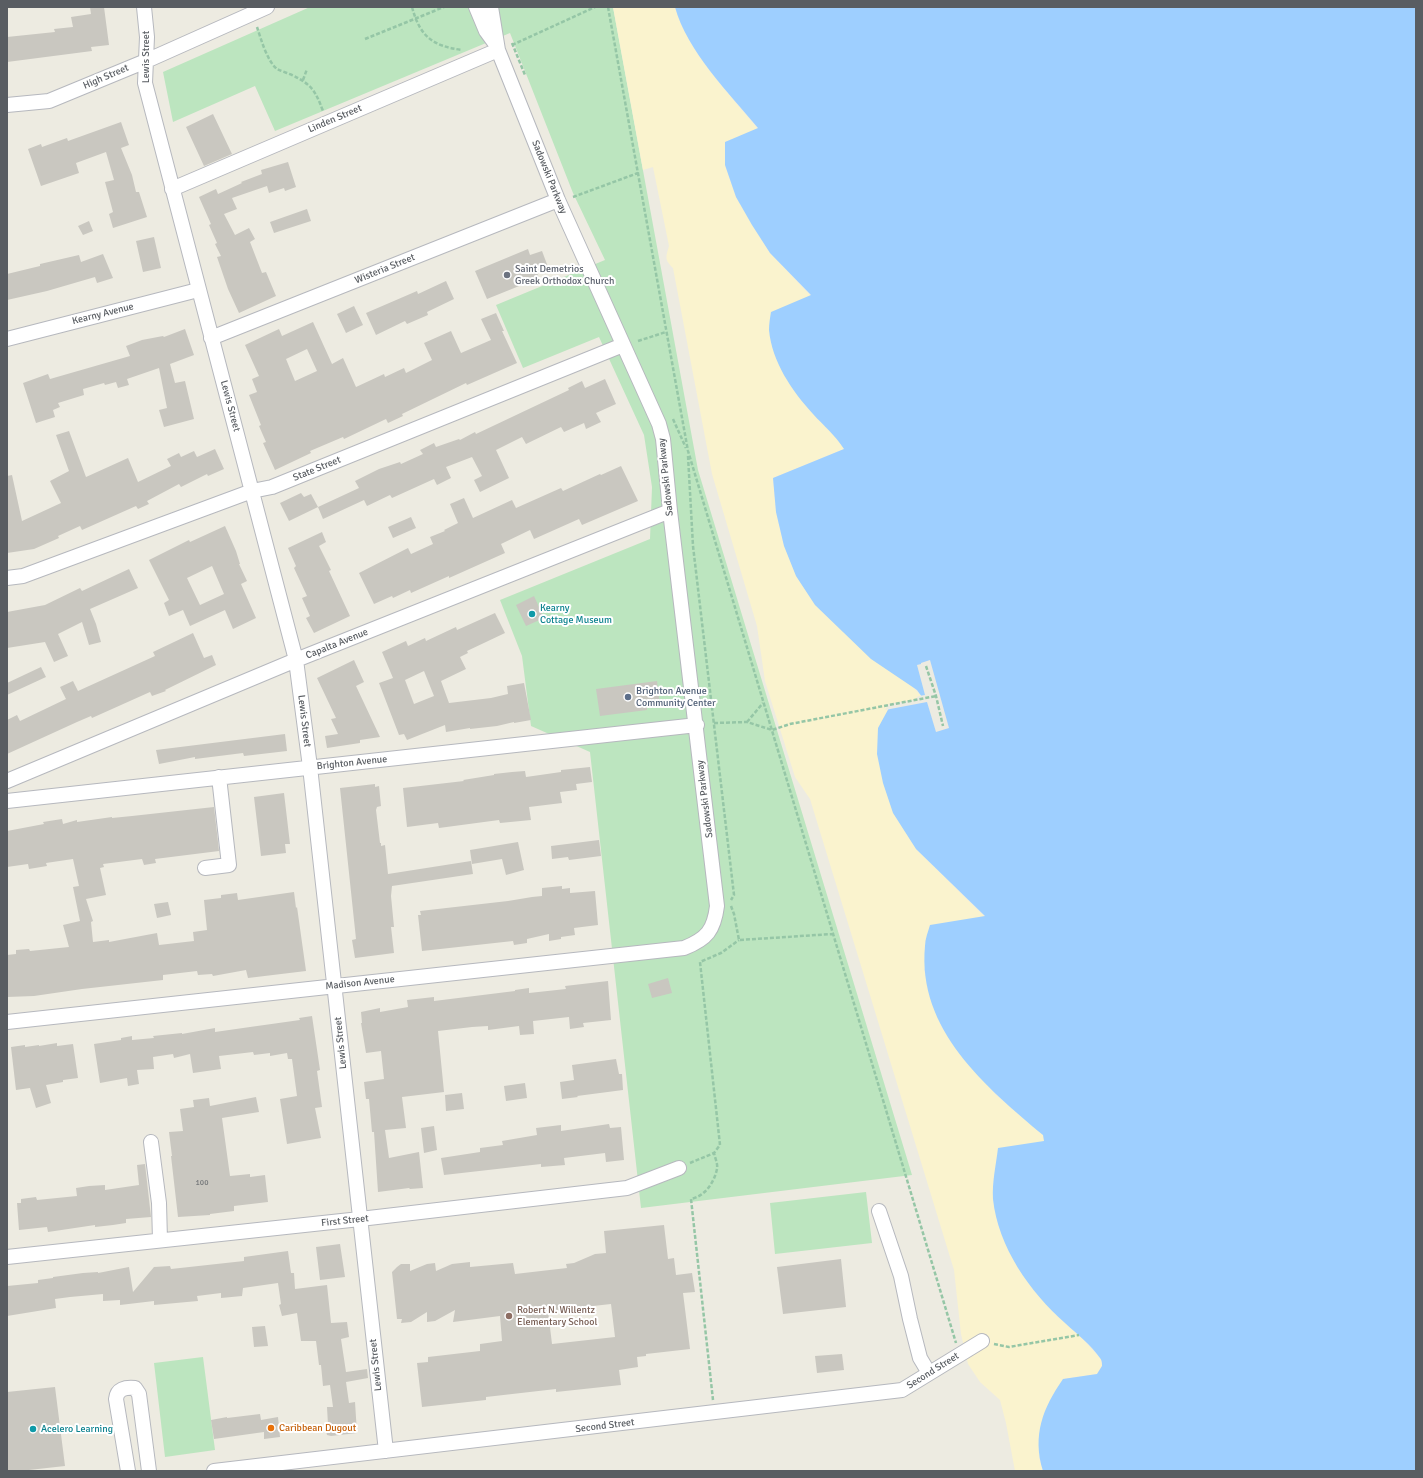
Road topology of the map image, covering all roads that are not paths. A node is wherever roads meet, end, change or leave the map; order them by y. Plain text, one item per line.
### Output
1 (144, 7) edge
2 (267, 7) edge
3 (476, 7) edge
4 (490, 7) edge
5 (498, 50) junction
6 (146, 61) junction
7 (7, 105) edge
8 (172, 189) junction
9 (558, 200) junction
10 (198, 290) junction
11 (211, 338) junction
12 (7, 339) edge
13 (623, 345) junction
14 (252, 491) junction
15 (670, 511) junction
16 (7, 578) edge
17 (296, 660) junction
18 (697, 725) junction
19 (310, 767) junction
20 (219, 777) junction
21 (7, 781) edge
22 (7, 801) edge
23 (205, 868) dead end
24 (708, 934) joint
25 (334, 986) junction
26 (7, 1022) edge
27 (151, 1142) dead end
28 (679, 1168) road end
29 (879, 1211) dead end
30 (360, 1219) junction
31 (160, 1240) junction
32 (7, 1257) edge
33 (982, 1341) road end
34 (929, 1373) junction
35 (386, 1451) junction
36 (128, 1471) edge
37 (149, 1471) edge
38 (214, 1471) edge

1 - 6 street, Lewis Street
2 - 6 street, High Street
3 - 5 street, Sadowski Parkway
4 - 5 street, Sadowski Parkway
5 - 8 street, Linden Street
5 - 9 street, Sadowski Parkway
6 - 7 street, High Street
6 - 8 street, Lewis Street
8 - 10 street, Lewis Street
9 - 11 street, Wisteria Street
9 - 13 street, Sadowski Parkway
10 - 11 street, Lewis Street
10 - 12 street, Kearny Avenue
11 - 14 street, Lewis Street
13 - 14 street, State Street
13 - 15 street, Sadowski Parkway
14 - 16 street, State Street
14 - 17 street, Lewis Street
15 - 17 street, Capalta Avenue
15 - 18 street, Sadowski Parkway
17 - 19 street, Lewis Street
17 - 21 street, Capalta Avenue
18 - 19 street, Brighton Avenue
18 - 24 street, Sadowski Parkway
19 - 20 street, Brighton Avenue
19 - 25 street, Lewis Street
20 - 22 street, Brighton Avenue
20 - 23 street
24 - 25 street, Madison Avenue
25 - 26 street, Madison Avenue
25 - 30 street, Lewis Street
27 - 31 street
28 - 30 street, First Street
29 - 34 street
30 - 31 street, First Street
30 - 35 street, Lewis Street
31 - 32 street, First Street
33 - 34 street, Second Street
34 - 35 street, Second Street
35 - 38 street, Second Street
36 - 37 street

